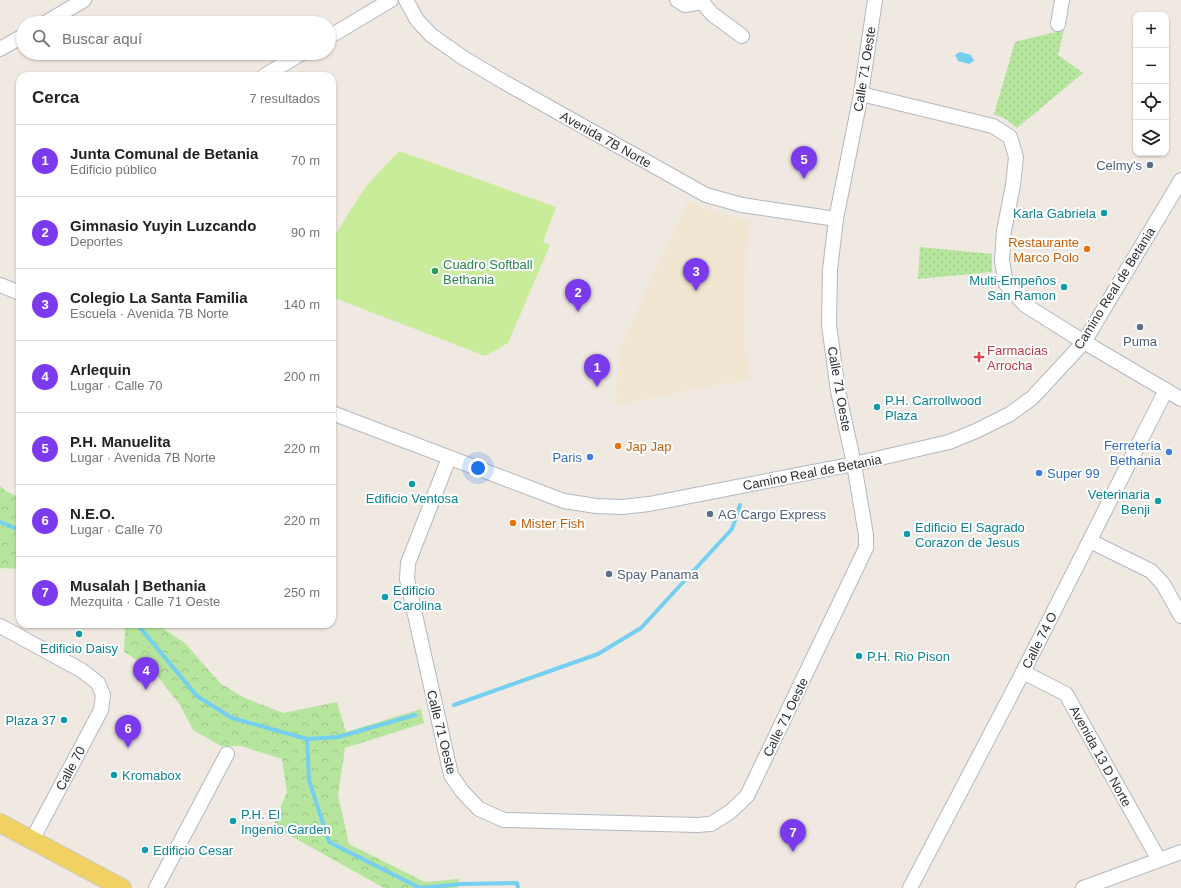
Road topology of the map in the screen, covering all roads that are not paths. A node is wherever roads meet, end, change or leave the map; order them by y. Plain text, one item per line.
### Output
1 (84, 0) edge
2 (391, 0) edge
3 (406, 0) edge
4 (677, 0) edge
5 (875, 0) edge
6 (1062, 0) edge
7 (703, 1) edge
8 (57, 16) edge
9 (1058, 24) dead end
10 (336, 33) edge
11 (742, 36) dead end
12 (16, 40) edge
13 (0, 49) edge
14 (290, 60) edge
15 (271, 72) edge
16 (860, 94) junction
17 (1181, 180) edge
18 (836, 219) junction
19 (0, 285) edge
20 (16, 291) edge
21 (1084, 342) junction
22 (1166, 390) junction
23 (1181, 399) edge
24 (336, 415) edge
25 (449, 458) junction
26 (854, 464) junction
27 (1090, 541) junction
28 (1181, 616) edge
29 (0, 626) edge
30 (1023, 672) junction
31 (227, 754) dead end
32 (0, 823) edge
33 (32, 840) junction
34 (1181, 852) edge
35 (1159, 860) junction
36 (122, 888) edge
37 (156, 888) edge
38 (910, 888) edge
39 (1083, 888) edge

1 - 8 street
2 - 10 street
3 - 18 street, Avenida 7B Norte
4 - 7 street
5 - 16 street, Calle 71 Oeste
6 - 9 street
7 - 11 street
12 - 13 street
14 - 15 street
16 - 18 street, Calle 71 Oeste
16 - 21 street
17 - 21 street, Camino Real de Betania
18 - 26 street, Calle 71 Oeste
19 - 20 street
21 - 22 street
21 - 26 street, Camino Real de Betania
22 - 23 street
22 - 27 street, Calle 74 O
24 - 25 street, Camino Real de Betania
25 - 26 street, Camino Real de Betania
25 - 26 street, Calle 71 Oeste
27 - 28 street
27 - 30 street, Calle 74 O
29 - 33 street, Calle 70
30 - 35 street, Avenida 13 D Norte
30 - 38 street, Calle 74 O
31 - 37 street
32 - 33 main road
33 - 36 main road
34 - 35 street
35 - 39 street

